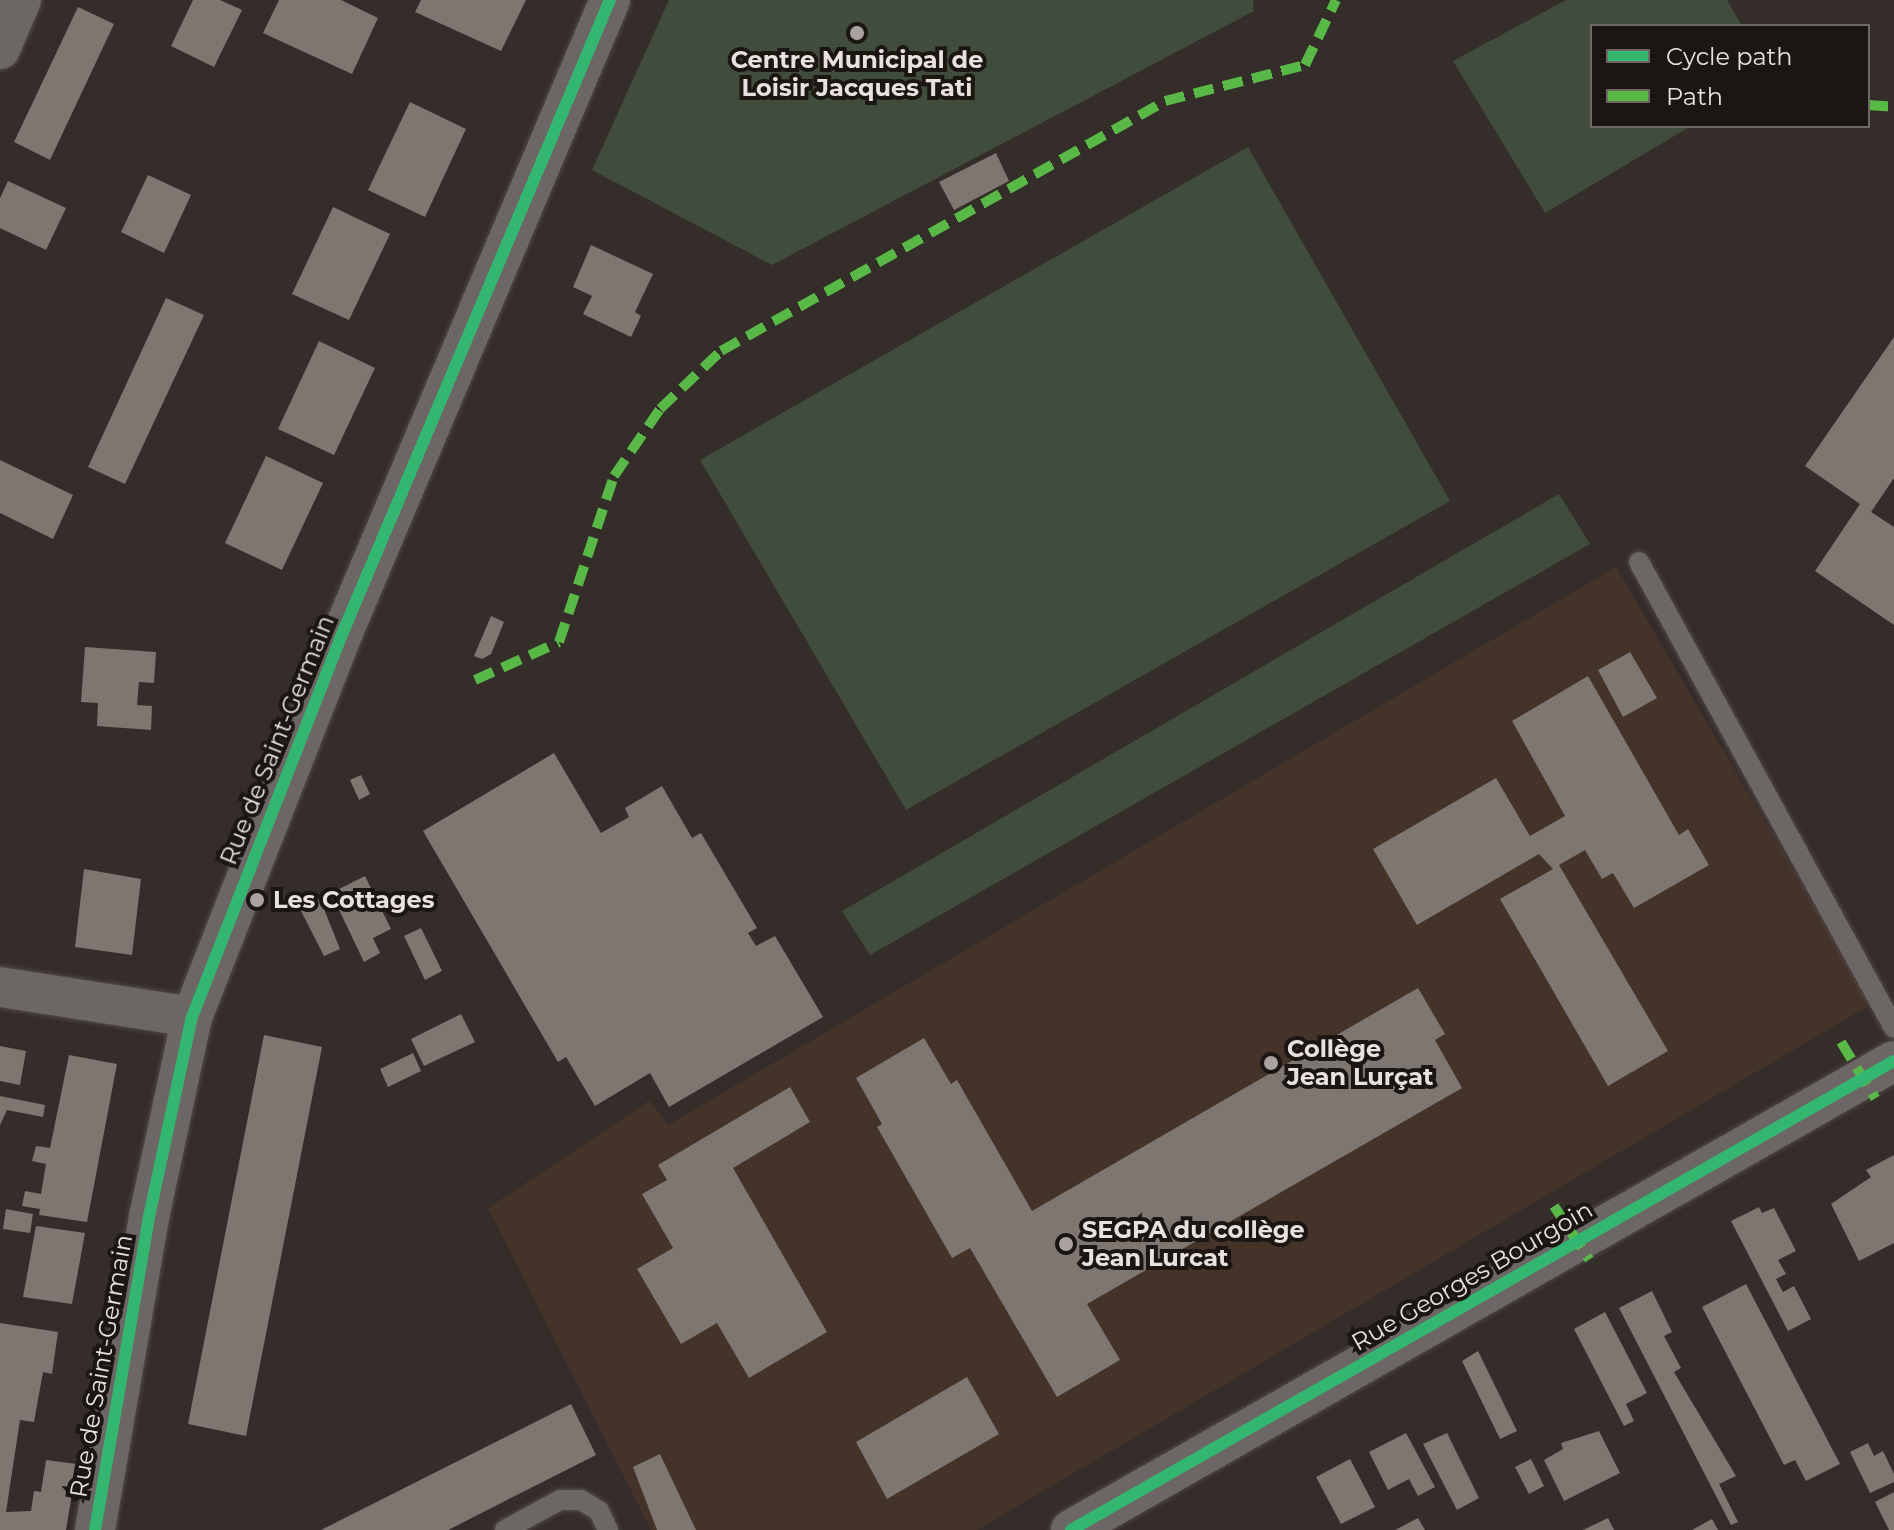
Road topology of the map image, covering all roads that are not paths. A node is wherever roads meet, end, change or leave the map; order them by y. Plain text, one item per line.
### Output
1 (21, 0) edge
2 (610, 0) edge
3 (0, 49) edge
4 (1639, 562) dead end
5 (0, 987) edge
6 (192, 1017) junction
7 (1894, 1028) edge
8 (1894, 1061) edge
9 (95, 1530) edge
10 (505, 1530) edge
11 (608, 1530) edge
12 (1071, 1530) edge

1 - 3 street
2 - 6 street, Rue de Saint-Germain
4 - 7 lane
5 - 6 street
6 - 9 street, Rue de Saint-Germain
8 - 12 street, Rue Georges Bourgoin
10 - 11 lane

